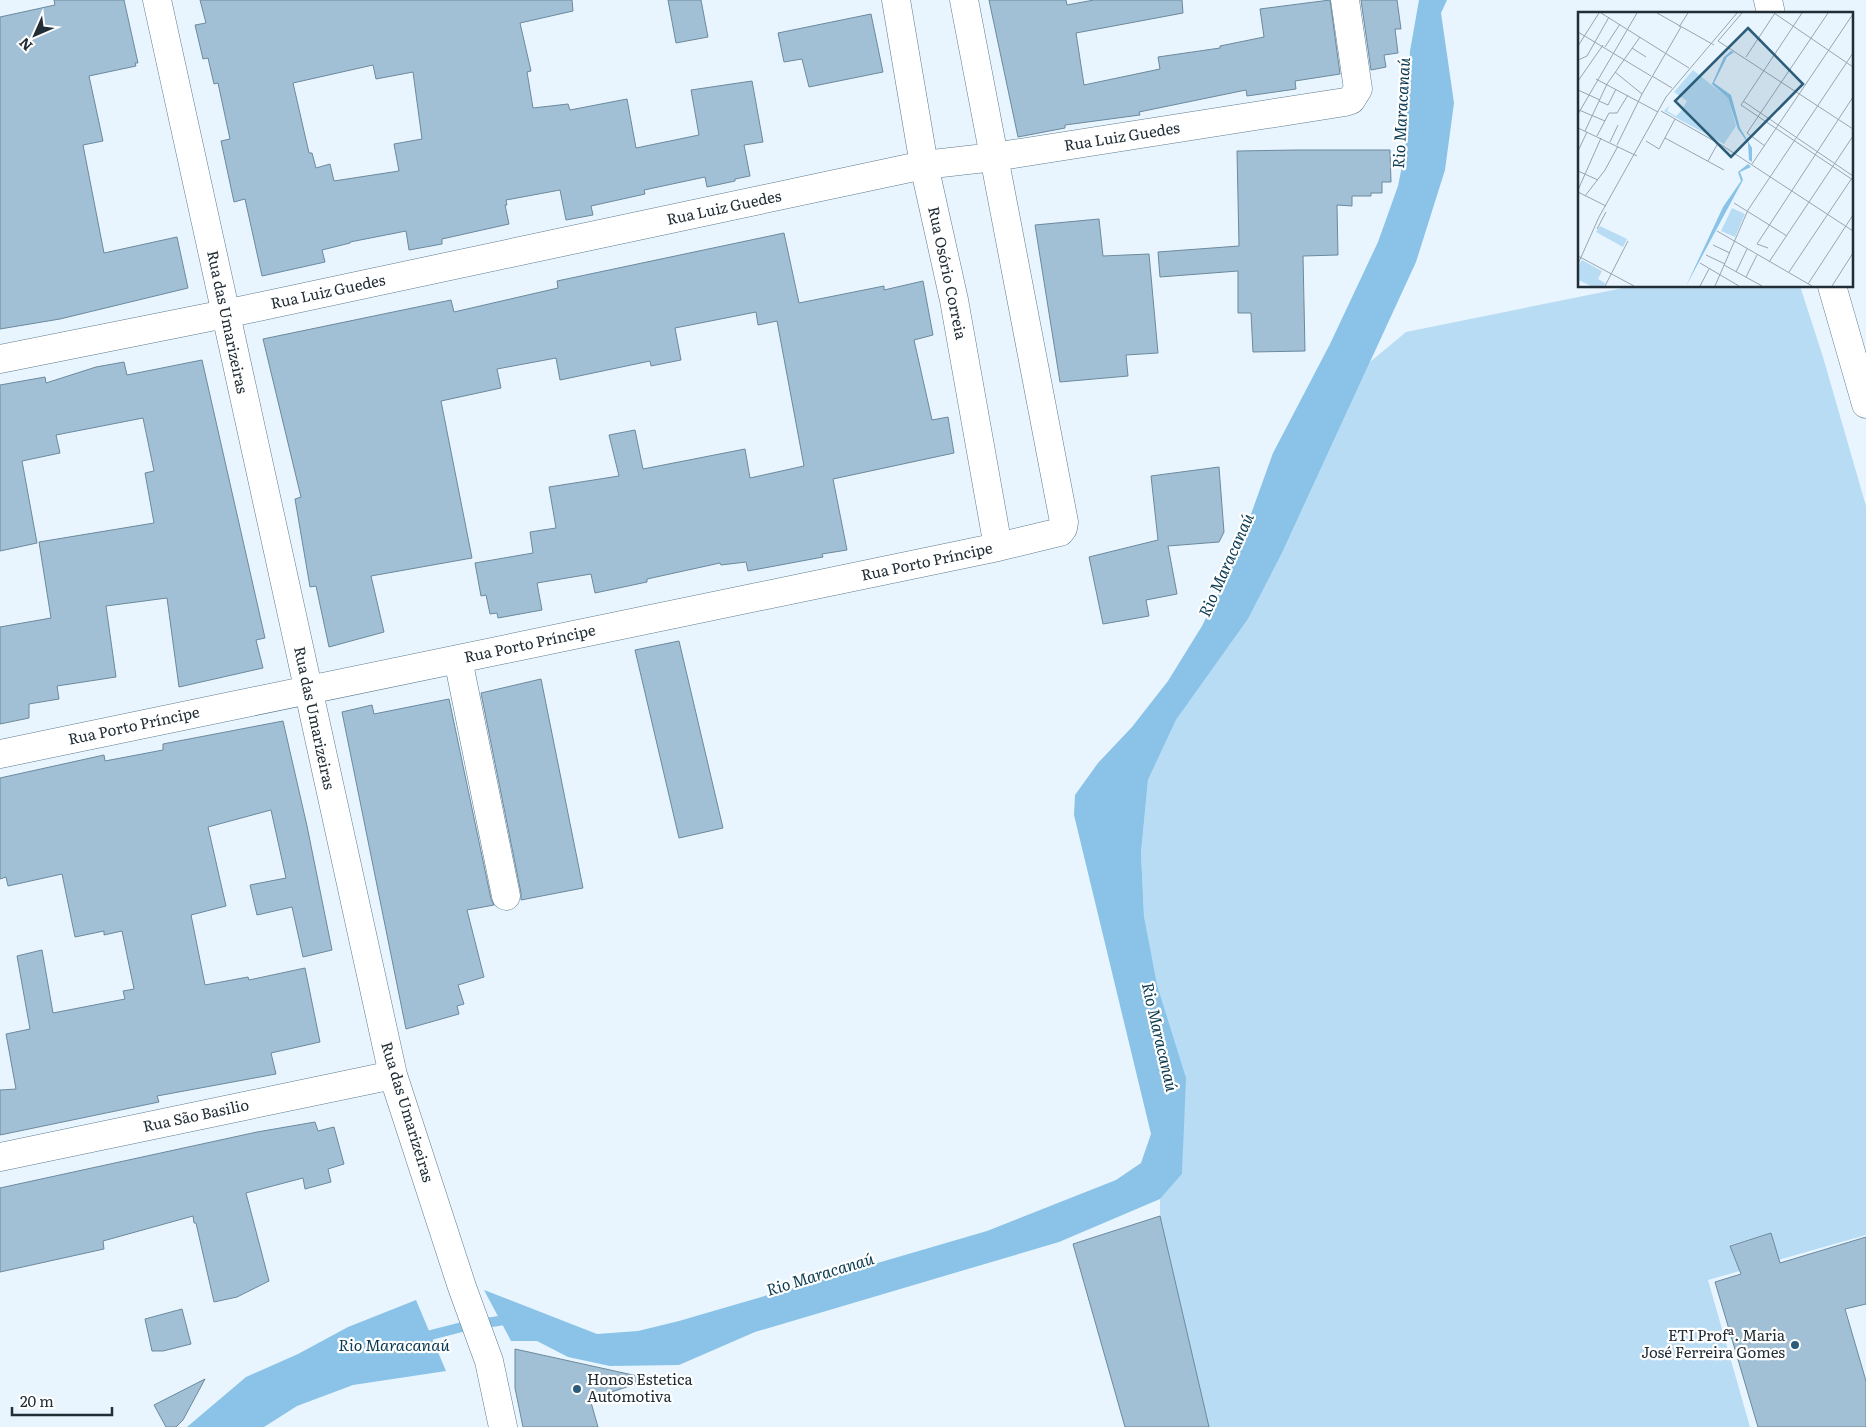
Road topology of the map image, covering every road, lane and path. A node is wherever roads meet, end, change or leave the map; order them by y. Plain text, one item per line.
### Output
1 (157, 0) edge
2 (896, 0) edge
3 (964, 0) edge
4 (1345, 0) edge
5 (994, 157) junction
6 (924, 165) junction
7 (1833, 288) edge
8 (225, 314) junction
9 (1857, 339) edge
10 (0, 359) edge
11 (1866, 404) edge
12 (998, 547) junction
13 (458, 659) junction
14 (309, 691) junction
15 (0, 754) edge
16 (506, 896) dead end
17 (393, 1075) junction
18 (0, 1157) edge
19 (502, 1427) edge

1 - 8 street, Rua das Umarizeiras
2 - 6 street, Rua Osório Correia
3 - 5 street
4 - 5 street, Rua Luiz Guedes
5 - 6 street, Rua Luiz Guedes
5 - 12 street, Rua Porto Príncipe
6 - 8 street, Rua Luiz Guedes
6 - 12 street, Rua Osório Correia
7 - 9 street
8 - 10 street, Rua Luiz Guedes
8 - 14 street, Rua das Umarizeiras
9 - 11 street
12 - 13 street, Rua Porto Príncipe
13 - 14 street, Rua Porto Príncipe
13 - 16 street
14 - 15 street, Rua Porto Príncipe
14 - 17 street, Rua das Umarizeiras
17 - 18 street, Rua São Basilio
17 - 19 street, Rua das Umarizeiras

